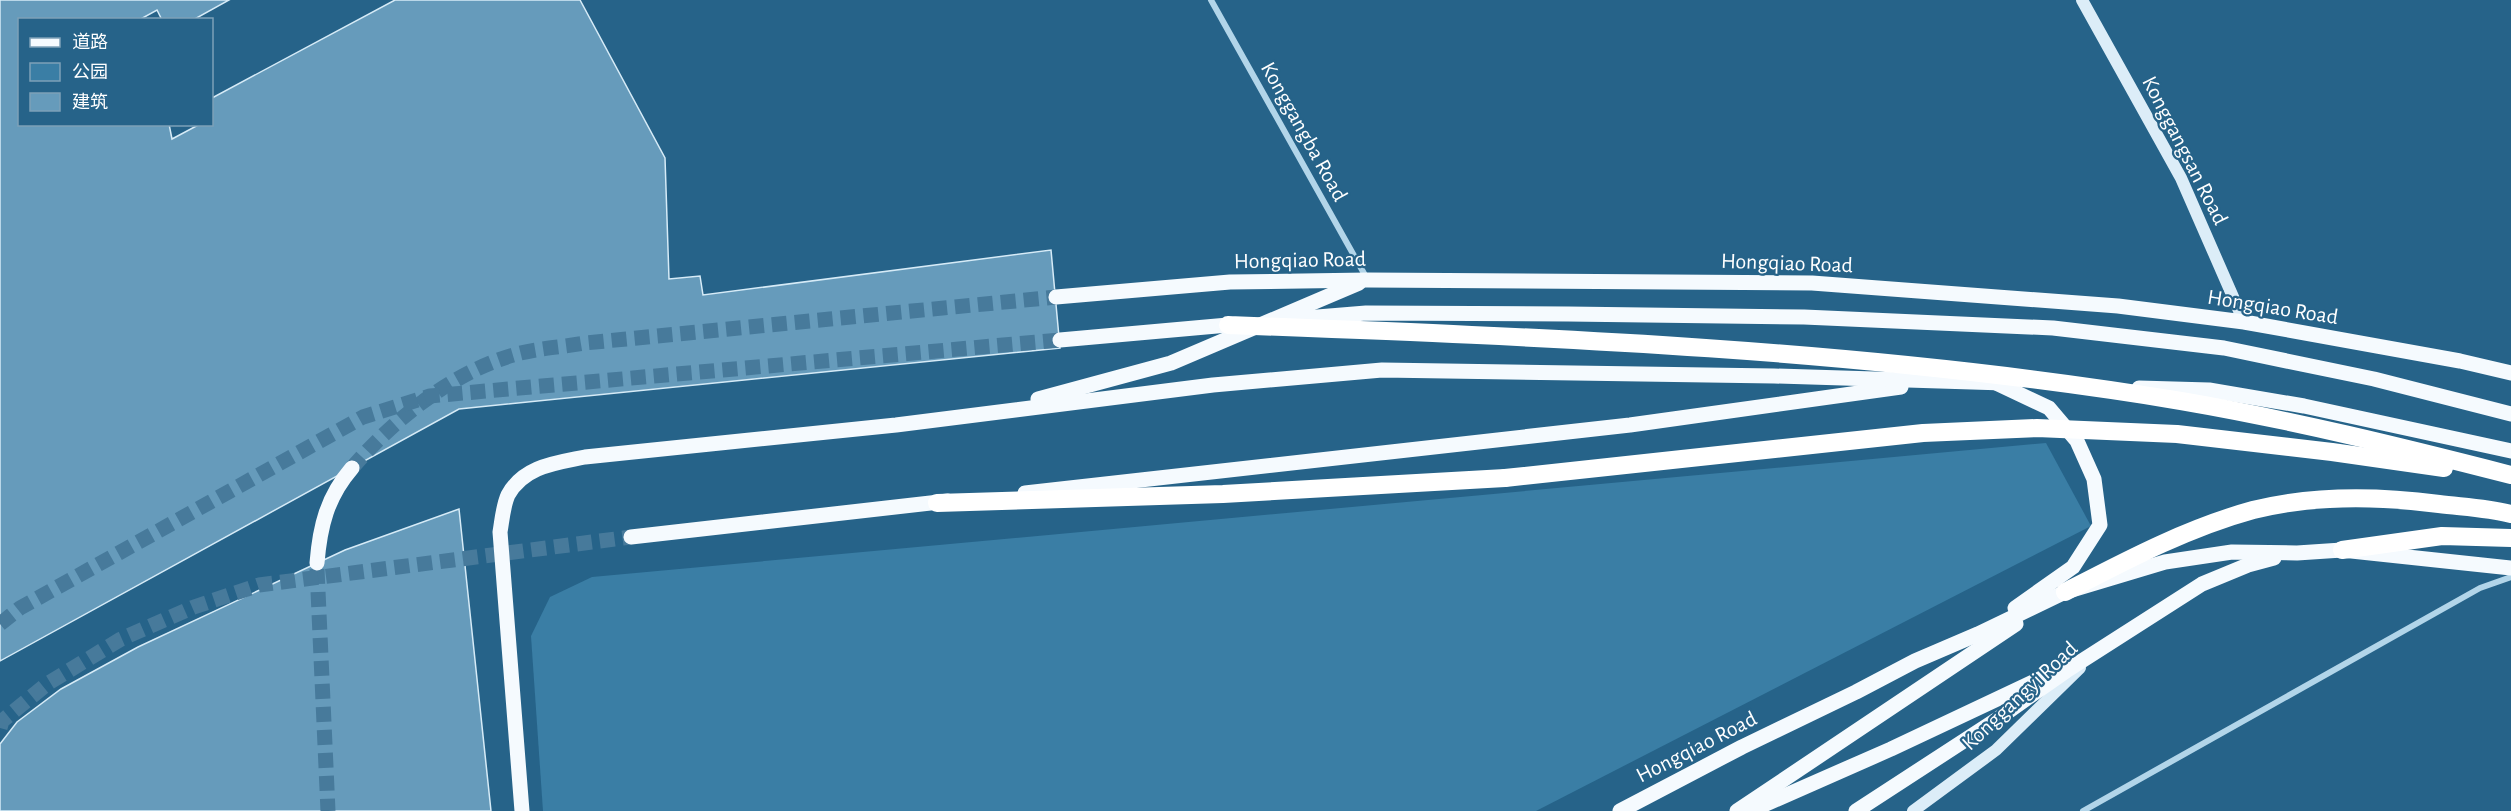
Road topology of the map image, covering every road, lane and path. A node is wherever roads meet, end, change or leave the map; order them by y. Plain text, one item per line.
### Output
1 (1211, 0) edge
2 (2082, 0) edge
3 (1367, 280) junction
4 (1056, 297) tunnel mouth
5 (2244, 322) junction
6 (1228, 325) junction
7 (1060, 340) tunnel mouth
8 (2511, 373) edge
9 (1942, 381) junction
10 (1996, 383) junction
11 (984, 414) junction
12 (2511, 414) edge
13 (2511, 451) edge
14 (352, 468) tunnel mouth
15 (2511, 477) edge
16 (937, 503) junction
17 (2511, 514) edge
18 (631, 537) tunnel mouth
19 (2511, 538) edge
20 (2342, 550) junction
21 (2298, 553) junction
22 (316, 563) tunnel mouth
23 (2511, 568) edge
24 (2511, 577) edge
25 (2065, 592) junction
26 (1978, 634) junction
27 (2096, 652) junction
28 (522, 811) edge
29 (1620, 811) edge
30 (1737, 811) edge
31 (1750, 811) edge
32 (1856, 811) edge
33 (1913, 811) edge
34 (2084, 811) edge

1 - 3 street, Konggangba Road
2 - 5 street, Konggangsan Road
3 - 4 main road, Hongqiao Road
3 - 5 main road, Hongqiao Road
3 - 11 main road
5 - 8 main road, Hongqiao Road
6 - 7 main road
6 - 12 main road, bridge
6 - 15 highway, bridge
9 - 10 main road
9 - 11 main road
9 - 16 main road
10 - 13 main road
10 - 26 main road
11 - 28 main road
14 - 22 main road
15 - 16 highway, bridge
16 - 18 main road
17 - 25 highway
19 - 20 highway
20 - 21 main road, Hongqiao Road
20 - 23 main road, Hongqiao Road
21 - 25 main road, Hongqiao Road
21 - 27 main road, Hongqiao Road
24 - 34 street
25 - 26 main road, Hongqiao Road
25 - 30 main road
26 - 29 main road, Hongqiao Road
27 - 31 main road
27 - 32 main road, Hongqiao Road
27 - 33 street, Konggangyi Road

